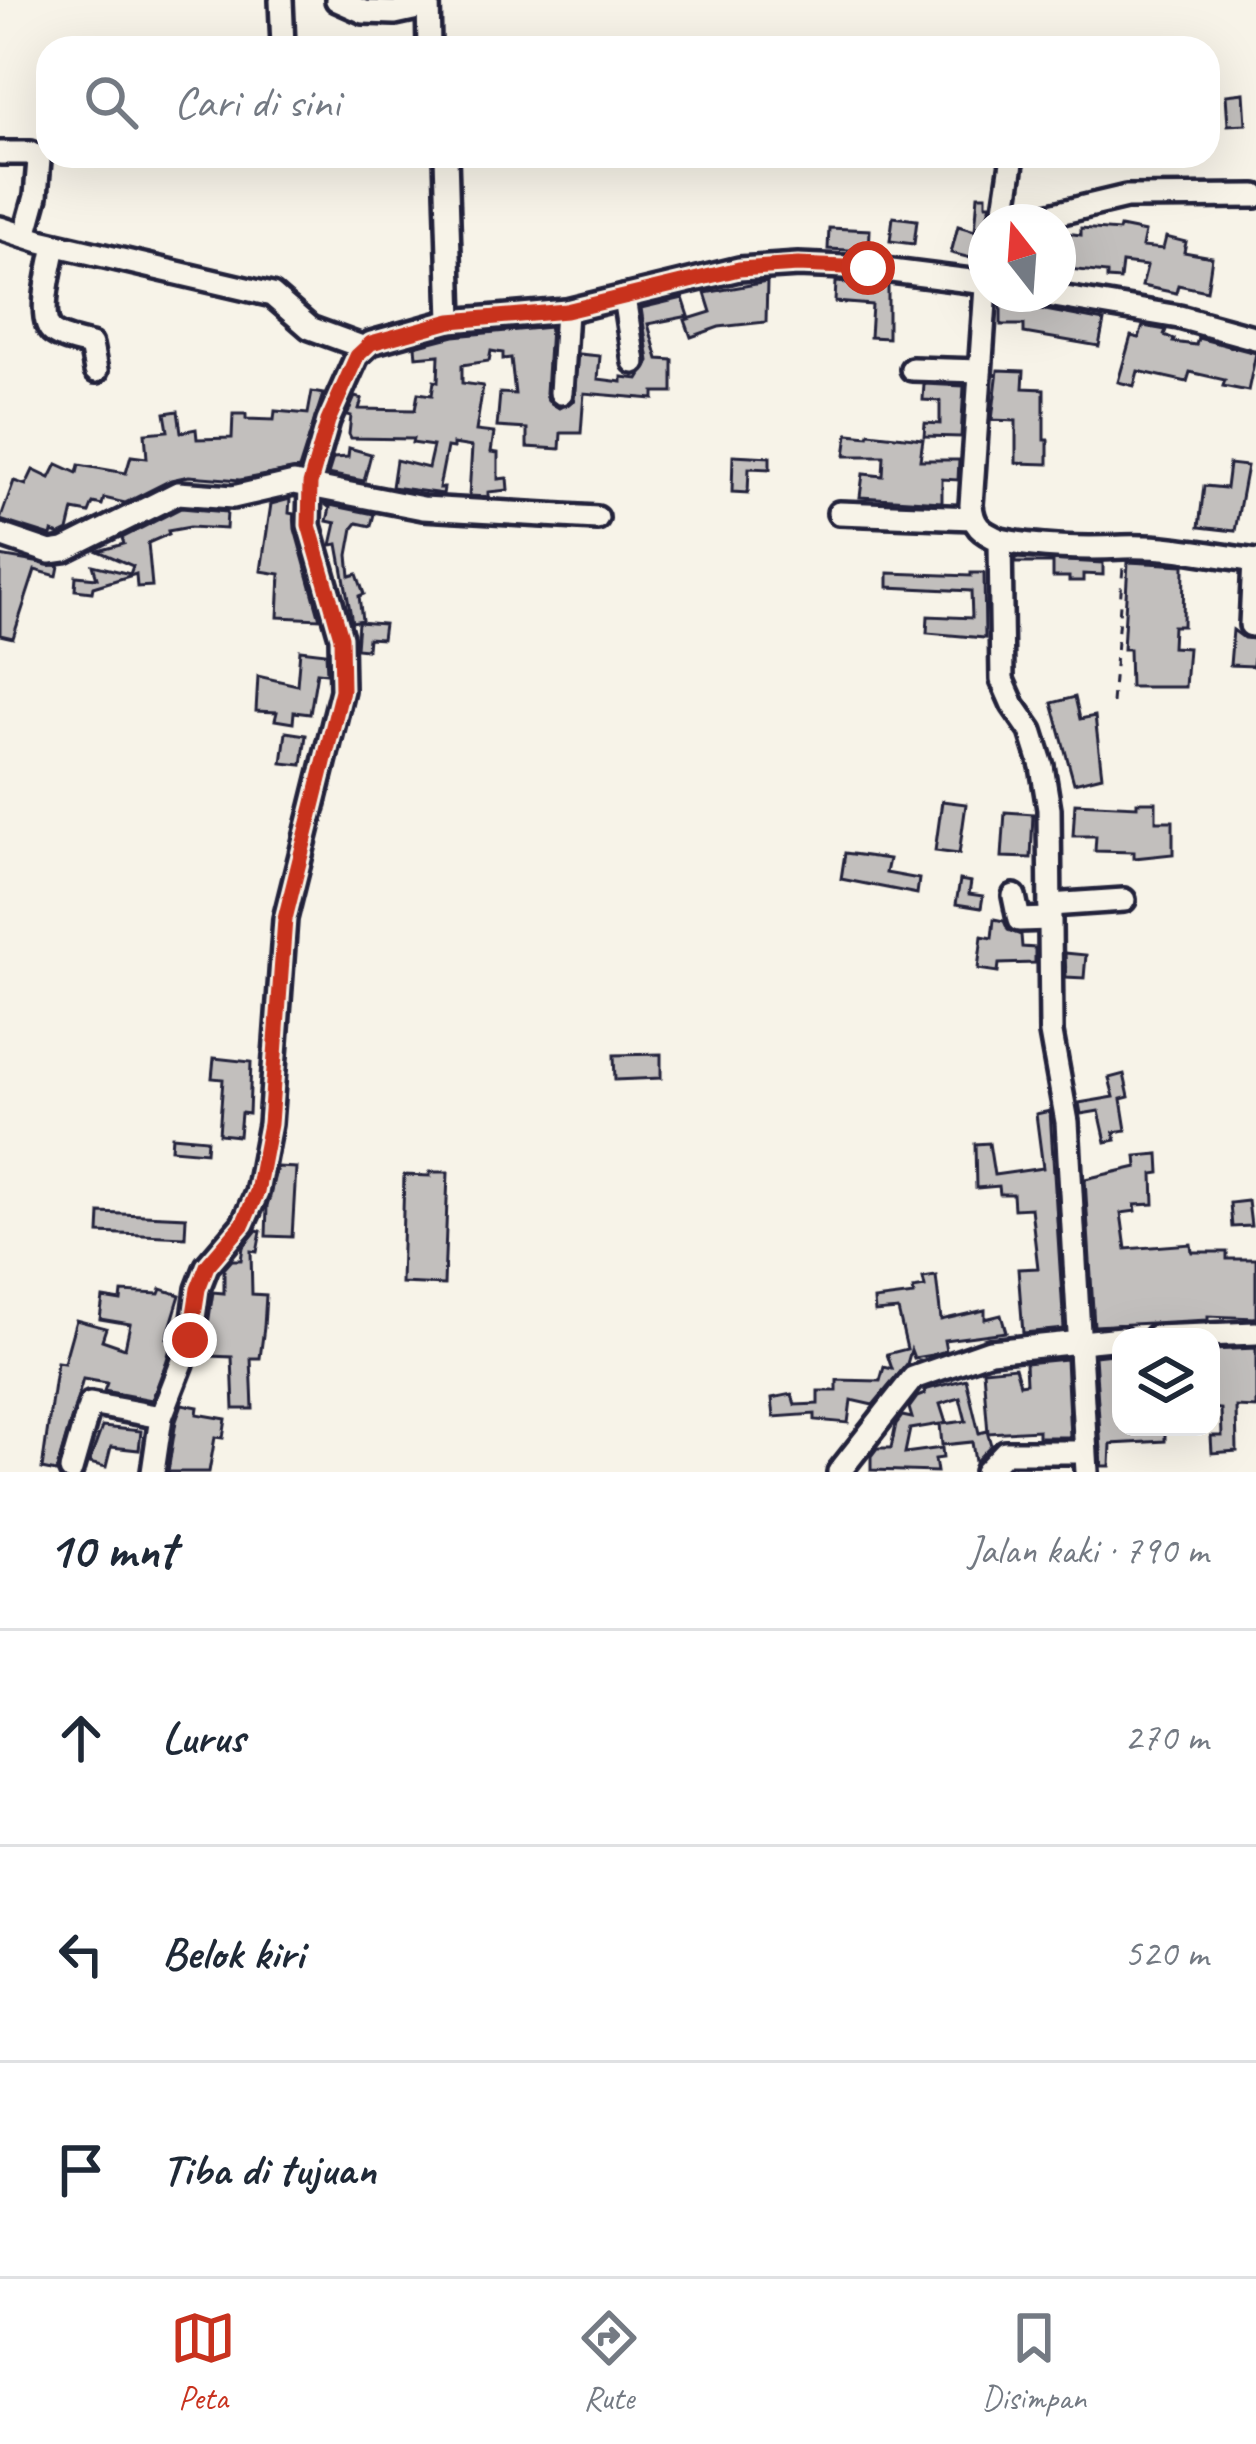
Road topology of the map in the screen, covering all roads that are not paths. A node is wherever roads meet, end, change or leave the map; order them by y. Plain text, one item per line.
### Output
1 (281, 0) edge
2 (337, 0) edge
3 (427, 3) edge
4 (283, 36) edge
5 (428, 36) edge
6 (0, 153) edge
7 (36, 157) edge
8 (38, 168) edge
9 (446, 168) edge
10 (1010, 168) edge
11 (1256, 196) edge
12 (1005, 204) edge
13 (1076, 209) edge
14 (0, 228) edge
15 (26, 236) junction
16 (55, 245) junction
17 (968, 282) edge
18 (624, 297) junction
19 (1076, 300) edge
20 (566, 311) junction
21 (984, 312) edge
22 (451, 321) junction
23 (1256, 338) edge
24 (365, 347) junction
25 (634, 362) dead end
26 (912, 369) dead end
27 (96, 371) dead end
28 (980, 371) junction
29 (561, 393) dead end
30 (310, 484) junction
31 (839, 513) dead end
32 (597, 518) dead end
33 (973, 518) junction
34 (0, 535) edge
35 (1000, 540) junction
36 (1255, 561) edge
37 (1251, 625) dead end
38 (1014, 896) dead end
39 (1124, 900) dead end
40 (1050, 912) junction
41 (1256, 1333) edge
42 (1220, 1334) edge
43 (1112, 1338) edge
44 (1081, 1340) junction
45 (161, 1417) junction
46 (1086, 1462) edge
47 (71, 1470) edge
48 (849, 1470) edge
49 (153, 1472) edge
50 (986, 1472) edge

1 - 4 street
2 - 3 street
3 - 5 street
6 - 7 street
8 - 15 street
9 - 22 street
10 - 12 street
11 - 13 street
14 - 15 street
15 - 16 street
16 - 24 street
16 - 27 street
17 - 18 street
18 - 20 street
18 - 25 street
19 - 23 street
20 - 22 street
20 - 29 street
21 - 28 street
22 - 24 street
24 - 30 street
26 - 28 street
28 - 33 street
30 - 32 street
30 - 34 street
30 - 45 street
31 - 33 street
33 - 35 street
35 - 36 street
35 - 40 street
36 - 37 street
38 - 40 street
39 - 40 street
40 - 44 street
41 - 42 street
43 - 44 street
44 - 46 street
44 - 48 street
45 - 47 street
45 - 49 street
46 - 50 street

